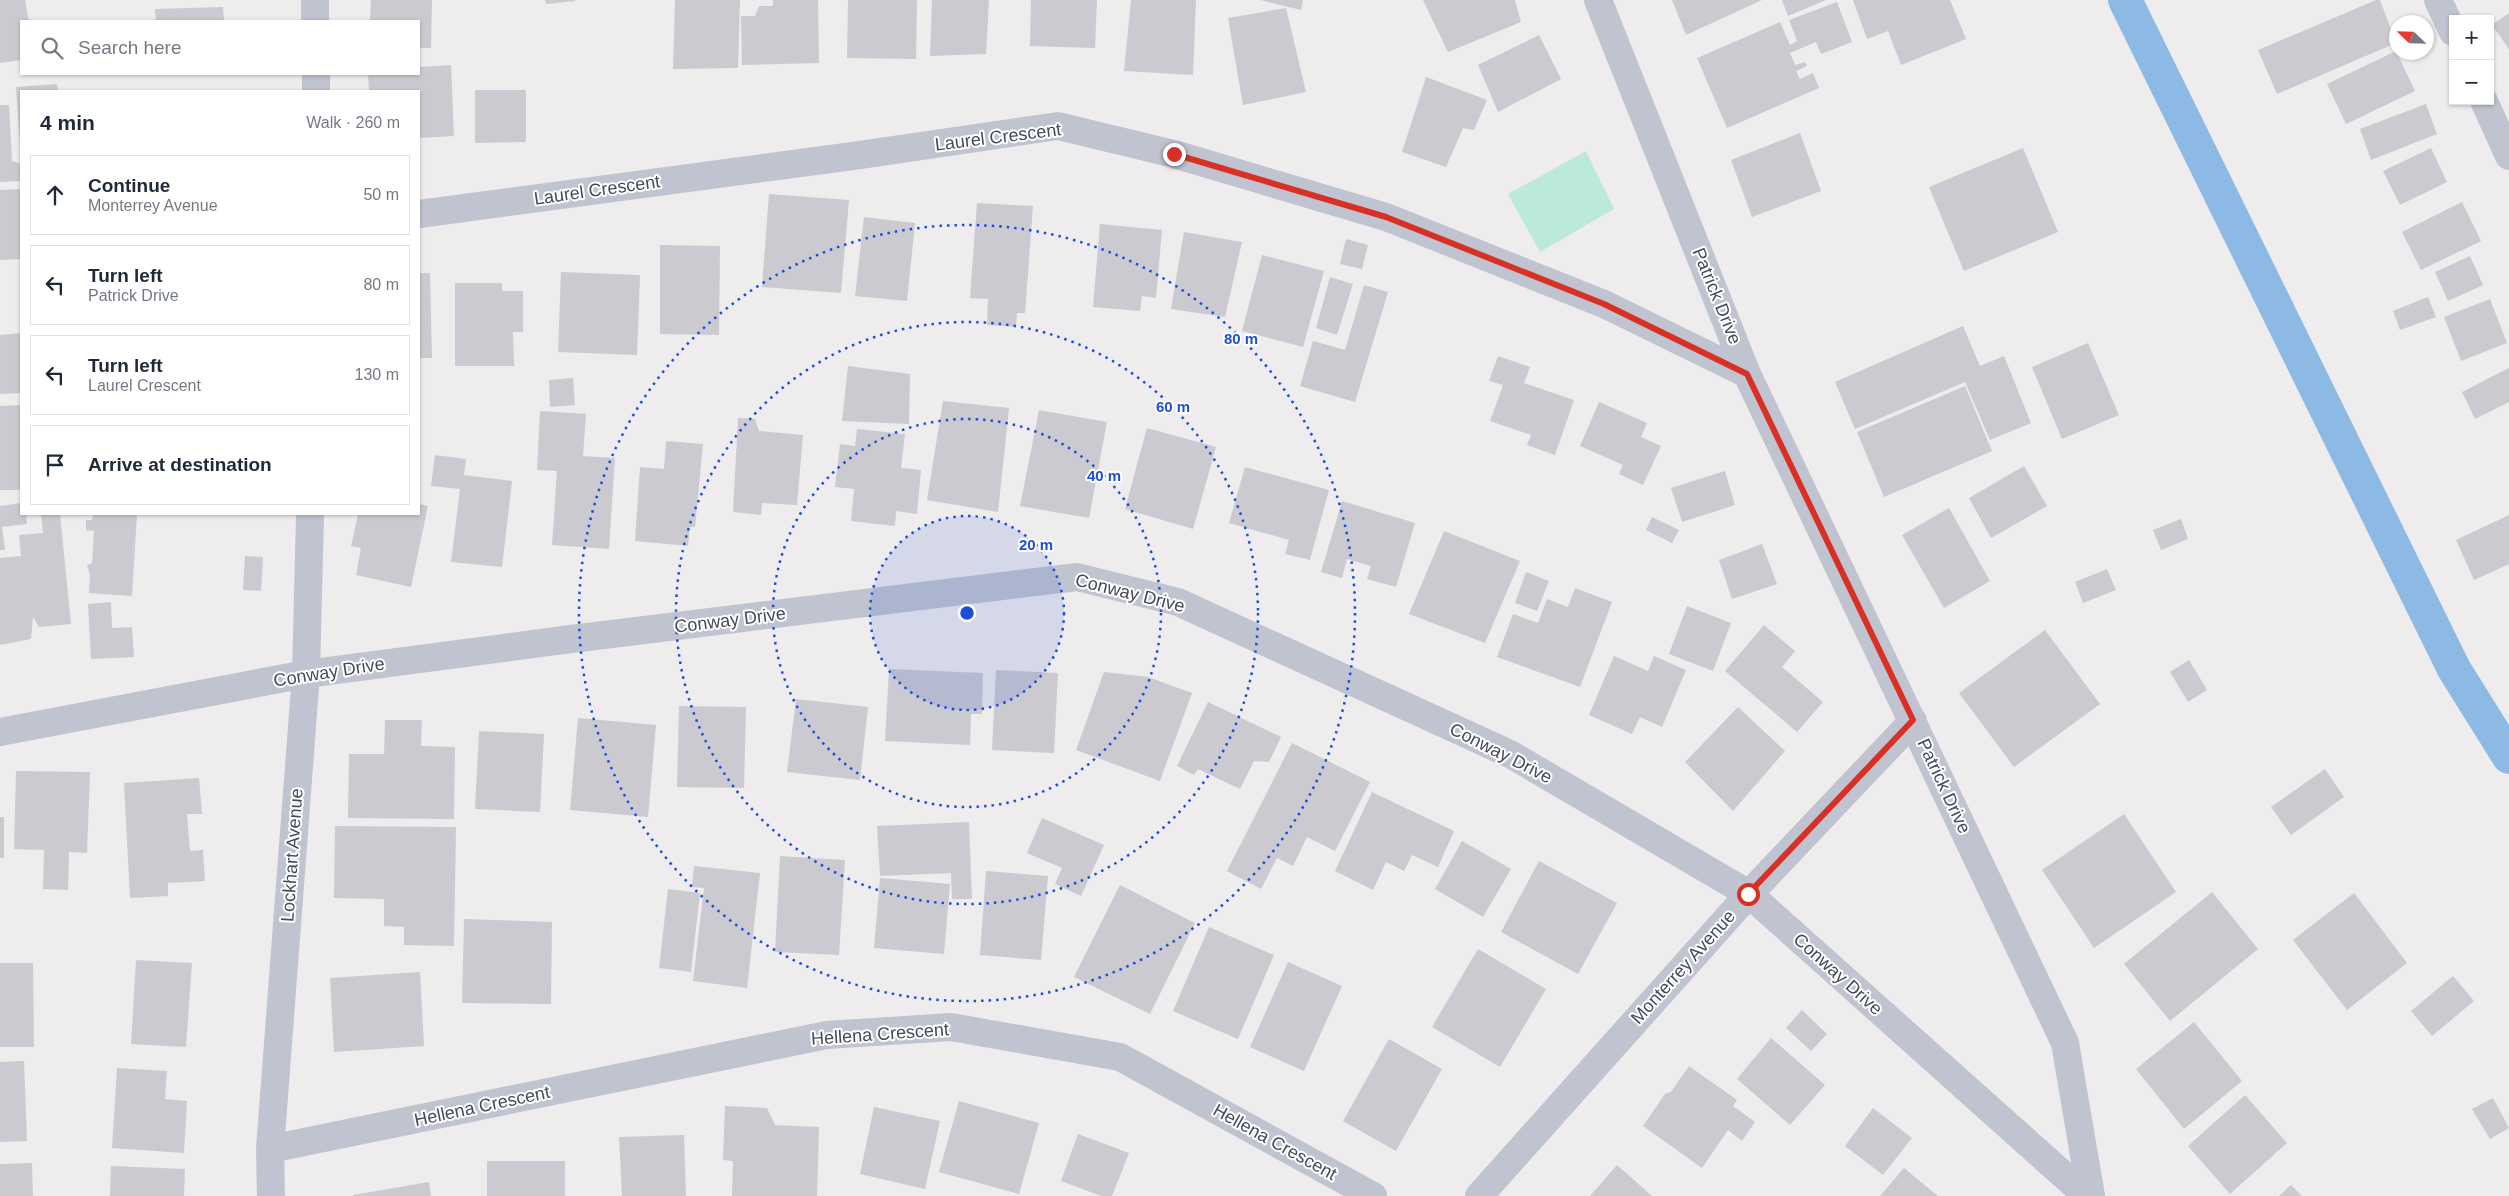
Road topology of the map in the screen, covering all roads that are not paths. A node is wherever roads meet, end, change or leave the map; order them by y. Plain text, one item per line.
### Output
1 (315, 0) edge
2 (1598, 0) edge
3 (2438, 0) edge
4 (315, 20) edge
5 (2449, 23) edge
6 (316, 75) edge
7 (316, 90) edge
8 (2486, 105) edge
9 (2509, 156) edge
10 (420, 214) edge
11 (1747, 374) junction
12 (310, 515) edge
13 (306, 674) junction
14 (1913, 720) junction
15 (0, 732) edge
16 (1748, 894) junction
17 (270, 1149) junction
18 (271, 1196) edge
19 (1373, 1196) edge
20 (1479, 1196) edge
21 (2089, 1196) edge

1 - 4 street
2 - 11 street, Patrick Drive
3 - 5 street
6 - 7 street
8 - 9 street
10 - 11 street, Laurel Crescent
11 - 14 street, Patrick Drive
12 - 13 street, Lockhart Avenue
13 - 15 street, Conway Drive
13 - 16 street, Conway Drive
13 - 17 street, Lockhart Avenue
14 - 16 street, Monterrey Avenue
14 - 21 street, Patrick Drive
16 - 20 street, Monterrey Avenue
16 - 21 street, Conway Drive
17 - 18 street, Lockhart Avenue
17 - 19 street, Hellena Crescent

